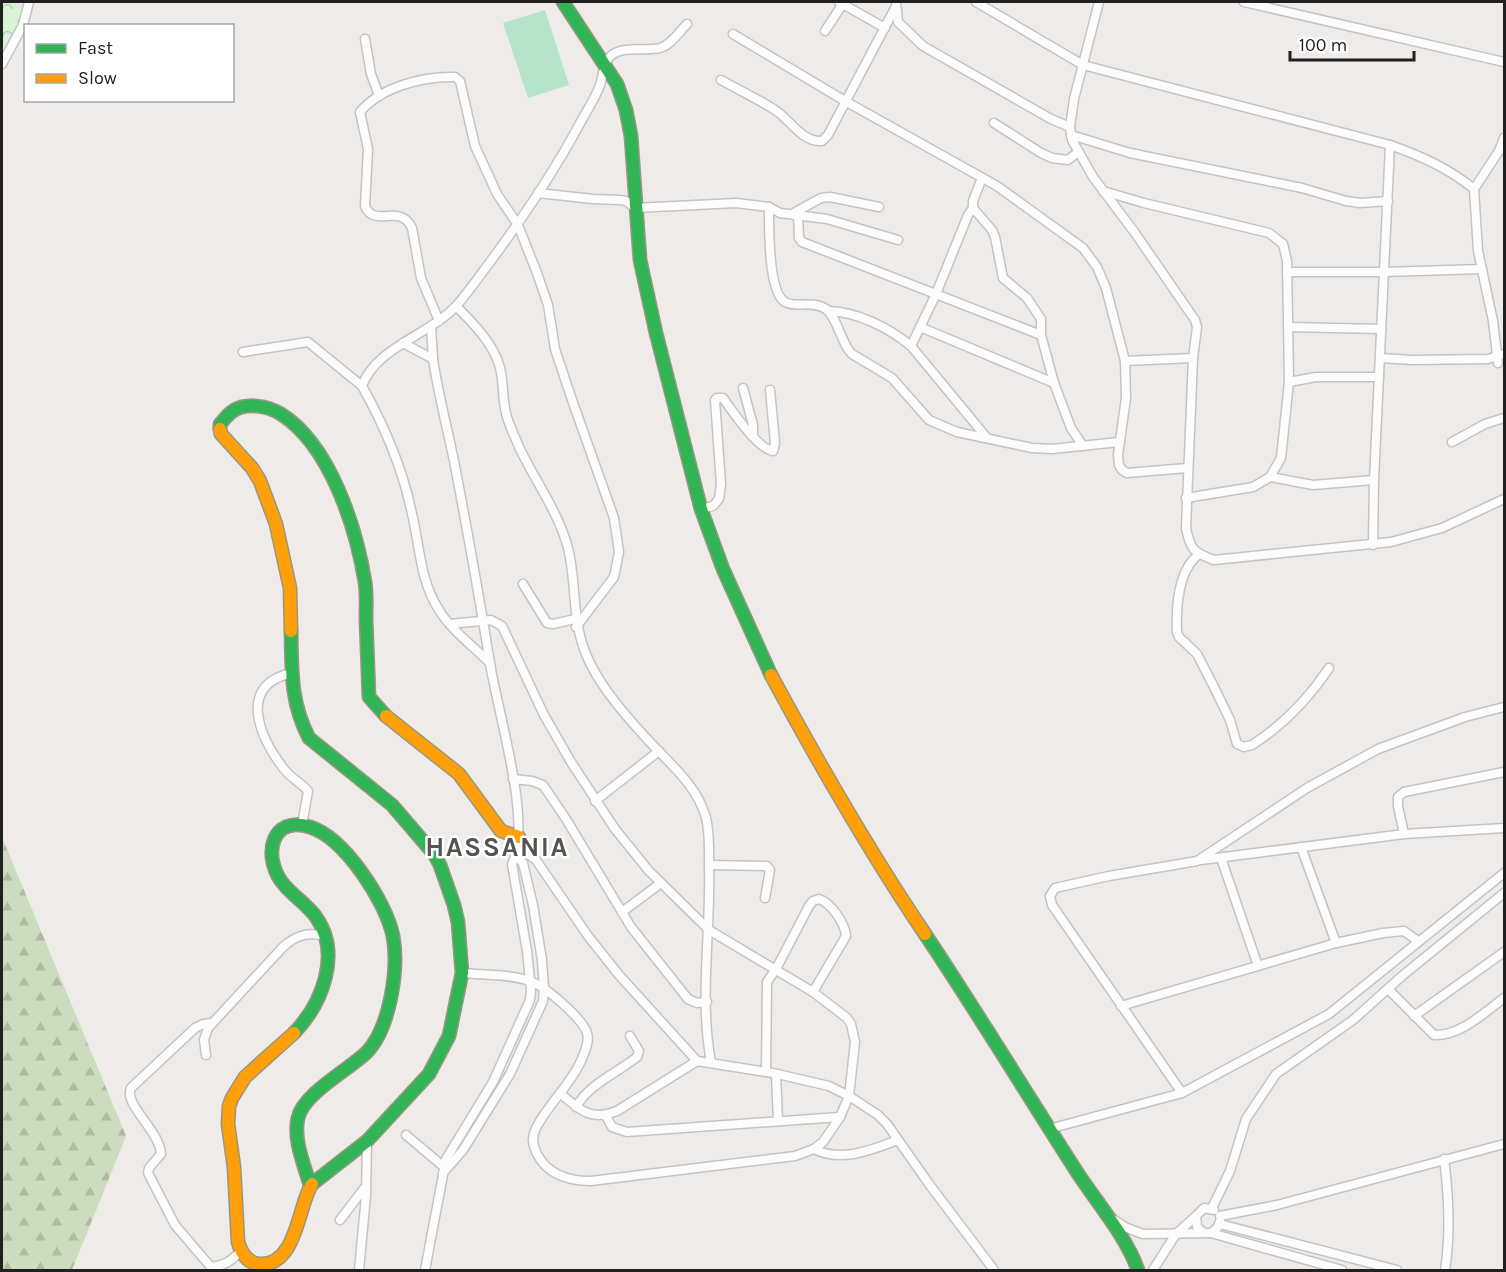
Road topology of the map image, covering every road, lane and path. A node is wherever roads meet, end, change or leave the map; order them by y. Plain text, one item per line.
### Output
1 (29, 2) edge
2 (563, 2) edge
3 (842, 2) edge
4 (976, 2) edge
5 (1100, 2) edge
6 (1244, 2) edge
7 (895, 5) edge
8 (687, 24) dead end
9 (885, 28) junction
10 (825, 31) dead end
11 (733, 33) dead end
12 (365, 39) dead end
13 (1504, 62) edge
14 (2, 64) edge
15 (605, 65) junction
16 (1083, 65) junction
17 (721, 80) dead end
18 (379, 96) junction
19 (845, 101) junction
20 (994, 123) dead end
21 (1070, 131) junction
22 (1504, 138) edge
23 (1390, 145) junction
24 (1078, 153) junction
25 (982, 178) junction
26 (1474, 189) junction
27 (1103, 190) junction
28 (536, 197) junction
29 (1388, 201) junction
30 (769, 207) junction
31 (879, 207) dead end
32 (635, 208) junction
33 (974, 208) junction
34 (795, 215) junction
35 (518, 225) junction
36 (898, 240) dead end
37 (1482, 269) junction
38 (1287, 272) junction
39 (1384, 272) junction
40 (936, 294) junction
41 (456, 306) junction
42 (828, 311) junction
43 (439, 321) junction
44 (431, 326) junction
45 (920, 327) junction
46 (1288, 327) junction
47 (1381, 329) junction
48 (1041, 335) junction
49 (403, 343) junction
50 (911, 346) junction
51 (243, 352) dead end
52 (1192, 358) junction
53 (1380, 358) junction
54 (433, 359) junction
55 (1501, 359) edge
56 (1125, 361) junction
57 (1379, 377) junction
58 (1054, 382) junction
59 (1289, 382) junction
60 (362, 386) junction
61 (742, 388) dead end
62 (770, 390) dead end
63 (1504, 418) edge
64 (753, 435) junction
65 (987, 438) junction
66 (1119, 442) junction
67 (1452, 442) dead end
68 (1083, 446) junction
69 (1187, 468) junction
70 (1270, 477) junction
71 (1374, 480) junction
72 (1186, 498) junction
73 (1504, 499) edge
74 (702, 509) junction
75 (1373, 544) junction
76 (1198, 555) junction
77 (523, 584) dead end
78 (484, 621) junction
79 (576, 623) junction
80 (450, 624) junction
81 (490, 663) junction
82 (1329, 668) dead end
83 (292, 673) junction
84 (1504, 707) edge
85 (659, 752) junction
86 (1504, 772) edge
87 (513, 779) junction
88 (595, 801) junction
89 (302, 825) junction
90 (1504, 828) edge
91 (1404, 834) junction
92 (519, 842) junction
93 (1301, 847) junction
94 (516, 856) junction
95 (1221, 858) junction
96 (1197, 861) junction
97 (709, 865) junction
98 (1504, 873) edge
99 (661, 882) junction
100 (1504, 893) edge
101 (765, 898) dead end
102 (622, 912) junction
103 (709, 930) junction
104 (325, 936) junction
105 (1418, 941) junction
106 (1336, 943) junction
107 (1504, 952) edge
108 (1258, 966) junction
109 (776, 969) junction
110 (462, 973) junction
111 (530, 981) junction
112 (544, 988) junction
113 (1388, 989) junction
114 (813, 992) junction
115 (1504, 998) edge
116 (707, 1002) junction
117 (1122, 1006) junction
118 (1414, 1016) junction
119 (212, 1023) junction
120 (630, 1036) dead end
121 (507, 1054) junction
122 (206, 1055) dead end
123 (517, 1059) junction
124 (697, 1061) junction
125 (711, 1062) junction
126 (766, 1072) junction
127 (776, 1074) junction
128 (1182, 1093) junction
129 (561, 1094) junction
130 (849, 1096) junction
131 (481, 1101) junction
132 (490, 1107) junction
133 (576, 1107) junction
134 (606, 1116) junction
135 (840, 1117) junction
136 (778, 1121) junction
137 (1049, 1129) junction
138 (406, 1135) dead end
139 (898, 1140) junction
140 (367, 1141) junction
141 (1504, 1144) edge
142 (814, 1149) junction
143 (1444, 1159) junction
144 (444, 1170) junction
145 (310, 1185) junction
146 (366, 1186) junction
147 (1212, 1208) junction
148 (1105, 1213) junction
149 (1196, 1216) junction
150 (340, 1220) dead end
151 (1220, 1220) junction
152 (1207, 1232) junction
153 (1176, 1234) junction
154 (241, 1251) junction
155 (359, 1270) edge
156 (425, 1270) edge
157 (994, 1270) edge
158 (1138, 1270) edge
159 (1153, 1270) edge
160 (1342, 1270) edge
161 (1397, 1270) edge
162 (1445, 1270) edge

1 - 14 street
2 - 15 street
3 - 9 street
3 - 10 street
4 - 16 street
5 - 16 street
6 - 13 street
7 - 9 street
7 - 21 street
8 - 15 street
9 - 19 street
11 - 19 street
12 - 18 street
15 - 28 street
15 - 32 street
16 - 21 street
16 - 23 street
17 - 19 street
18 - 35 street
18 - 43 street
19 - 25 street
20 - 24 street
21 - 24 street
21 - 29 street
22 - 26 street
23 - 26 street
23 - 29 street
24 - 27 street
25 - 33 street
25 - 56 street
26 - 37 street
27 - 38 street
27 - 52 street
28 - 32 street
28 - 35 street
29 - 39 street
30 - 32 street
30 - 34 street
30 - 42 street
31 - 34 street
32 - 74 street
33 - 40 street
33 - 48 street
34 - 36 street
34 - 40 street
35 - 41 street
35 - 79 street
37 - 39 street
37 - 55 street
38 - 39 street
38 - 46 street
39 - 47 street
40 - 45 street
40 - 48 street
41 - 43 street
41 - 79 street
42 - 50 street
42 - 65 street
43 - 44 street
44 - 49 street
44 - 54 street
45 - 50 street
45 - 58 street
46 - 47 street
46 - 59 street
47 - 53 street
48 - 58 street
49 - 54 street
49 - 60 street
50 - 65 street
51 - 60 street
52 - 56 street
52 - 69 street
53 - 55 street
53 - 57 street
54 - 78 street
56 - 66 street
57 - 59 street
57 - 71 street
58 - 68 street
59 - 70 street
60 - 80 street
61 - 64 street
62 - 64 street
63 - 67 street
64 - 74 street
65 - 68 street
66 - 68 street
66 - 69 street
69 - 72 street
70 - 71 street
70 - 72 street
71 - 75 street
72 - 76 street
73 - 75 street
74 - 137 street
75 - 76 street
76 - 82 street
77 - 79 street
78 - 80 street
78 - 81 street
78 - 88 street
79 - 85 street
80 - 81 street
81 - 87 street
83 - 89 street
83 - 92 street
83 - 110 street
84 - 96 street
85 - 88 street
85 - 97 street
86 - 91 street
87 - 92 street
87 - 102 street
88 - 99 street
89 - 104 street
89 - 145 street
90 - 91 street
91 - 93 street
92 - 94 street
92 - 124 street
93 - 95 street
93 - 106 street
94 - 111 street
94 - 112 street
95 - 96 street
95 - 108 street
96 - 117 street
97 - 101 street
97 - 103 street
98 - 105 street
99 - 102 street
99 - 103 street
100 - 113 street
102 - 116 street
103 - 109 street
103 - 116 street
104 - 119 street
104 - 154 street
105 - 106 street
105 - 128 street
106 - 108 street
107 - 118 street
108 - 117 street
109 - 114 street
109 - 114 street
109 - 126 street
110 - 111 street
110 - 140 street
111 - 112 street
111 - 121 street
112 - 123 street
112 - 129 street
113 - 118 street
113 - 147 street
114 - 130 street
115 - 118 street
116 - 125 street
117 - 128 street
119 - 122 street
119 - 154 street
120 - 133 street
121 - 123 street
121 - 131 street
123 - 132 street
124 - 125 street
124 - 134 street
125 - 126 street
126 - 127 street
127 - 130 street
127 - 136 street
128 - 137 street
129 - 133 street
129 - 142 street
130 - 135 street
130 - 139 street
131 - 132 street
131 - 144 street
132 - 144 street
133 - 134 street
134 - 136 street
135 - 136 street
135 - 142 street
137 - 148 street
138 - 144 street
139 - 142 street
139 - 157 street
140 - 145 street
140 - 146 street
141 - 143 street
143 - 151 street
143 - 162 street
144 - 156 street
145 - 154 street
146 - 150 street
146 - 155 street
147 - 149 street
147 - 151 street
148 - 153 street
148 - 158 street
149 - 152 street
149 - 153 street
151 - 152 street
151 - 161 street
152 - 153 street
152 - 160 street
153 - 159 street

